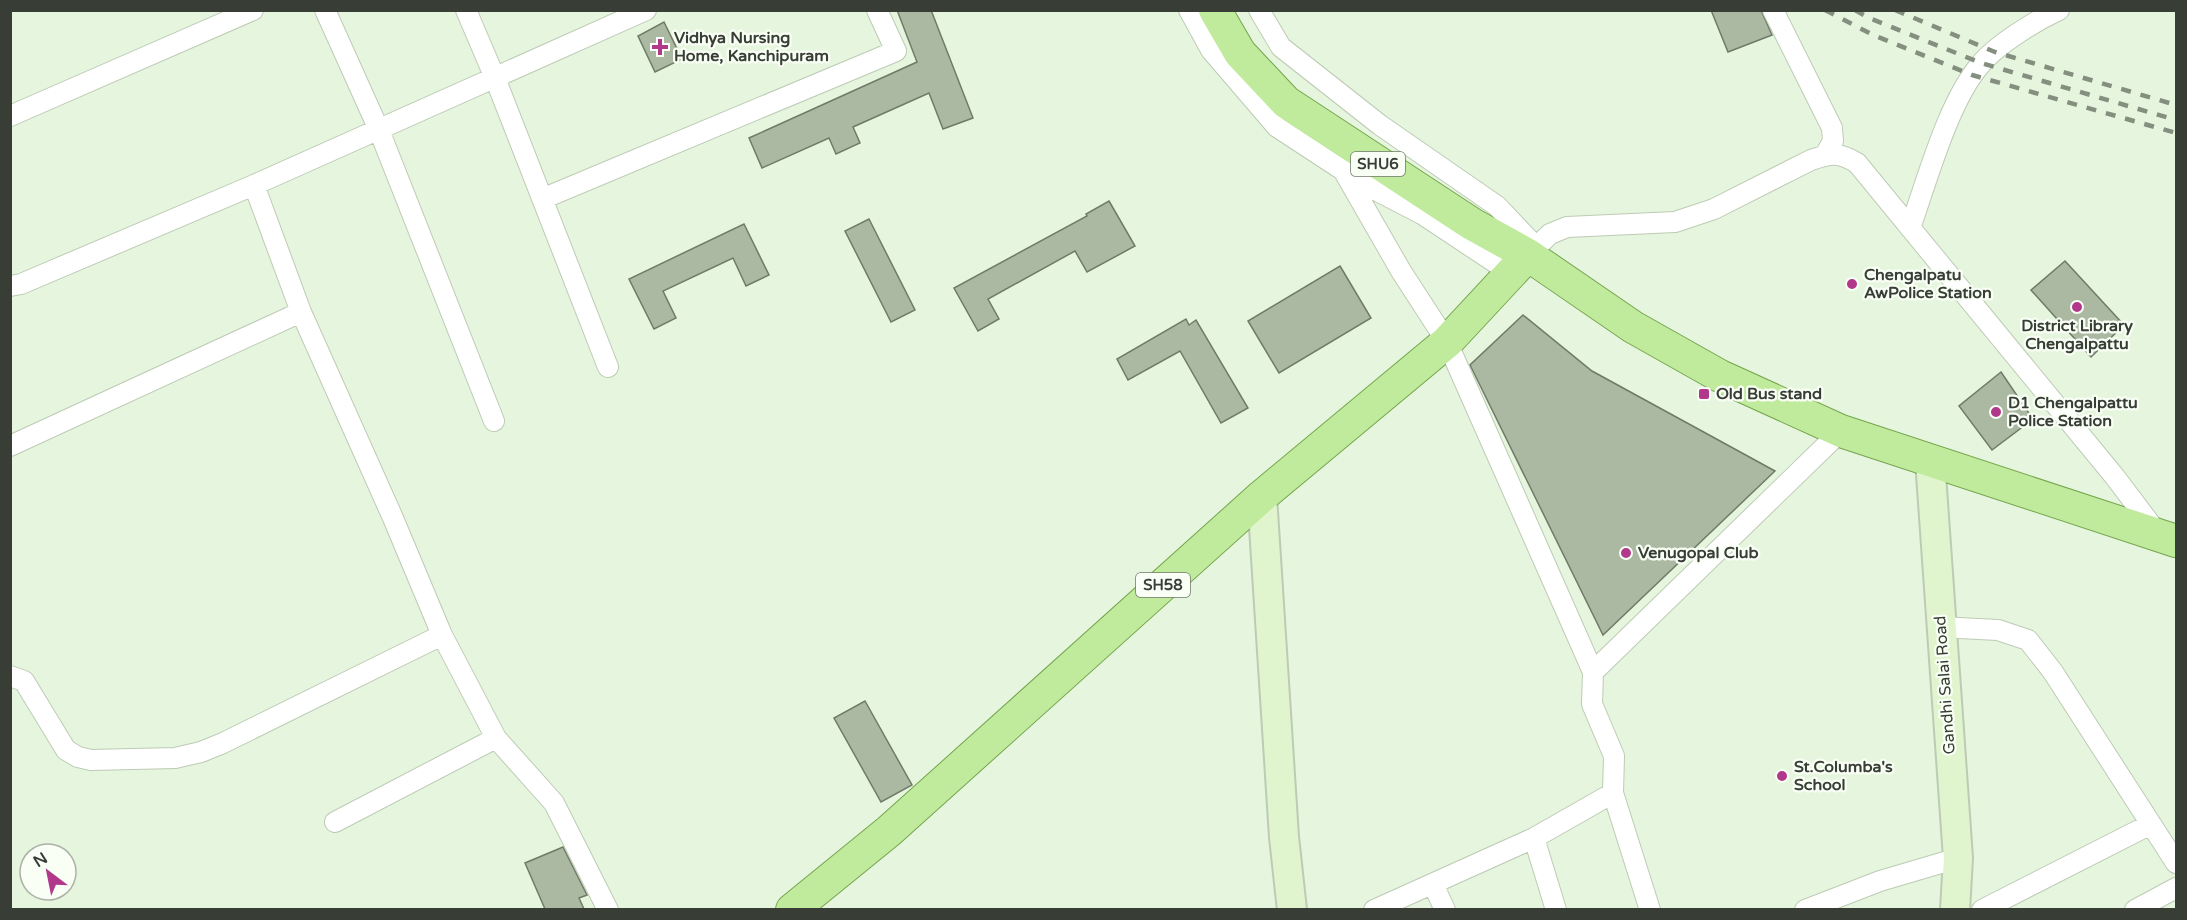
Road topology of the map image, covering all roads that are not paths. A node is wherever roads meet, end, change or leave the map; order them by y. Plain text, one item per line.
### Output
1 (253, 10) edge
2 (324, 10) edge
3 (466, 10) edge
4 (646, 10) edge
5 (877, 10) edge
6 (1189, 10) edge
7 (1215, 10) edge
8 (1259, 10) edge
9 (1773, 10) edge
10 (2058, 10) edge
11 (495, 78) junction
12 (10, 116) edge
13 (379, 130) junction
14 (1825, 155) junction
15 (1343, 170) junction
16 (254, 185) junction
17 (542, 199) junction
18 (1910, 228) junction
19 (1525, 259) junction
20 (10, 286) edge
21 (302, 312) junction
22 (1447, 342) junction
23 (608, 367) dead end
24 (494, 421) dead end
25 (1841, 431) junction
26 (10, 446) edge
27 (1930, 460) junction
28 (1262, 496) junction
29 (2170, 542) edge
30 (1940, 627) junction
31 (442, 635) junction
32 (1593, 672) junction
33 (10, 676) edge
34 (496, 738) junction
35 (1613, 793) junction
36 (335, 822) dead end
37 (2151, 824) junction
38 (1534, 838) junction
39 (1958, 858) junction
40 (2176, 863) edge
41 (1432, 884) junction
42 (2176, 888) edge
43 (810, 903) edge
44 (608, 909) edge
45 (1292, 909) edge
46 (1374, 909) edge
47 (1445, 909) edge
48 (1556, 909) edge
49 (1650, 909) edge
50 (1805, 909) edge
51 (1955, 909) edge
52 (1982, 909) edge
53 (2135, 909) edge

1 - 12 street
2 - 13 street
3 - 11 street
4 - 11 street
5 - 17 street
6 - 15 street
7 - 19 main road, SHU6
8 - 19 street
9 - 14 street
10 - 18 street
11 - 13 street
11 - 17 street
13 - 16 street
13 - 24 street
14 - 18 street
14 - 19 street
15 - 19 street
15 - 22 street
16 - 20 street
16 - 21 street
17 - 23 street
18 - 29 street
19 - 22 main road, SH58
19 - 25 main road, SHU6
21 - 26 street
21 - 31 street
22 - 28 main road, SH58
22 - 32 street
25 - 27 main road, SHU6
25 - 32 street
27 - 29 main road, SHU6
27 - 30 street, Gandhi Salai Road
28 - 43 main road, SH58
28 - 45 street
30 - 37 street
30 - 39 street, Gandhi Salai Road
31 - 33 street
31 - 34 street
32 - 35 street
34 - 36 street
34 - 44 street
35 - 38 street
35 - 49 street
37 - 40 street
37 - 52 street
38 - 41 street
38 - 48 street
39 - 50 street
39 - 51 street, Gandhi Salai Road
41 - 46 street
41 - 47 street
42 - 53 street

